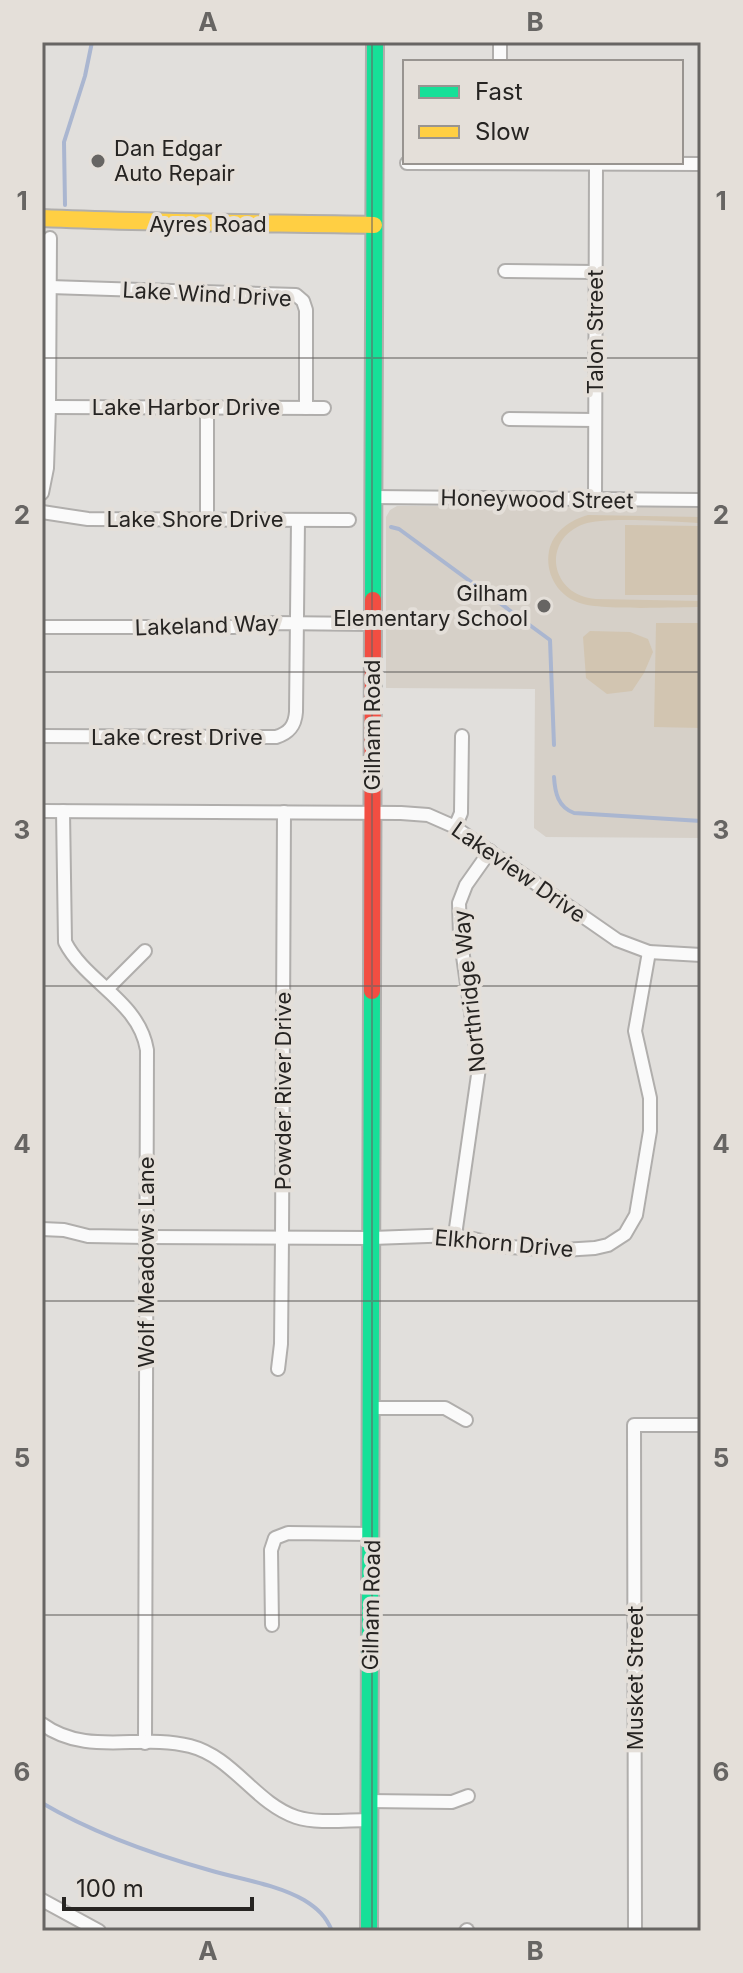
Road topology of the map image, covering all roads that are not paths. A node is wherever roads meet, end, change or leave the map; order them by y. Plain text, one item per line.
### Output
1 (375, 42) edge
2 (596, 164) joint
3 (701, 164) edge
4 (42, 218) edge
5 (374, 225) junction
6 (50, 238) dead end
7 (505, 271) dead end
8 (595, 272) junction
9 (50, 287) junction
10 (49, 407) junction
11 (207, 408) junction
12 (306, 408) junction
13 (324, 408) dead end
14 (509, 419) dead end
15 (595, 420) junction
16 (42, 493) edge
17 (373, 497) junction
18 (595, 500) junction
19 (701, 500) edge
20 (42, 512) edge
21 (207, 520) junction
22 (298, 520) junction
23 (349, 520) dead end
24 (298, 623) junction
25 (373, 624) junction
26 (42, 627) edge
27 (42, 736) edge
28 (462, 736) dead end
29 (42, 811) edge
30 (63, 811) junction
31 (284, 812) junction
32 (371, 813) junction
33 (455, 827) junction
34 (490, 851) junction
35 (145, 951) dead end
36 (649, 952) junction
37 (701, 955) edge
38 (108, 988) junction
39 (42, 1229) edge
40 (455, 1235) junction
41 (146, 1237) junction
42 (282, 1237) junction
43 (372, 1238) junction
44 (278, 1369) dead end
45 (372, 1408) junction
46 (466, 1420) dead end
47 (701, 1425) edge
48 (372, 1534) junction
49 (272, 1625) dead end
50 (42, 1724) edge
51 (145, 1743) junction
52 (468, 1796) dead end
53 (369, 1801) junction
54 (369, 1820) junction
55 (42, 1900) edge
56 (99, 1931) edge
57 (369, 1931) edge
58 (635, 1931) edge

1 - 5 street, Gilham Road
2 - 3 street
2 - 8 street, Talon Street
4 - 5 street, Ayres Road
5 - 17 street, Gilham Road
6 - 9 street
7 - 8 street
8 - 15 street, Talon Street
9 - 10 street
9 - 12 street, Lake Wind Drive
10 - 11 street, Lake Harbor Drive
10 - 16 street
11 - 12 street, Lake Harbor Drive
11 - 21 street
12 - 13 street, Lake Harbor Drive
14 - 15 street
15 - 18 street, Talon Street
17 - 18 street, Honeywood Street
17 - 25 street, Gilham Road
18 - 19 street, Honeywood Street
20 - 21 street, Lake Shore Drive
21 - 22 street, Lake Shore Drive
22 - 23 street, Lake Shore Drive
22 - 24 street, Lake Crest Drive
24 - 25 street, Lakeland Way
24 - 26 street, Lakeland Way
24 - 27 street, Lake Crest Drive
25 - 32 street, Gilham Road
28 - 33 street
29 - 30 street, Lakeview Drive
30 - 31 street, Lakeview Drive
30 - 38 street, Wolf Meadows Lane
31 - 32 street, Lakeview Drive
31 - 42 street, Powder River Drive
32 - 33 street, Lakeview Drive
32 - 43 street, Gilham Road
33 - 34 street, Lakeview Drive
34 - 36 street, Lakeview Drive
34 - 40 street, Northridge Way
35 - 38 street
36 - 37 street, Lakeview Drive
36 - 40 street, Elkhorn Drive
38 - 41 street, Wolf Meadows Lane
39 - 41 street, Elkhorn Drive
40 - 43 street, Elkhorn Drive
41 - 42 street, Elkhorn Drive
41 - 51 street, Wolf Meadows Lane
42 - 43 street, Elkhorn Drive
42 - 44 street, Powder River Drive
43 - 45 street, Gilham Road
45 - 46 street
45 - 48 street, Gilham Road
47 - 58 street, Musket Street
48 - 49 street
48 - 53 street, Gilham Road
50 - 51 street
51 - 54 street
52 - 53 street
53 - 54 street, Gilham Road
54 - 57 street, Gilham Road
55 - 56 street

